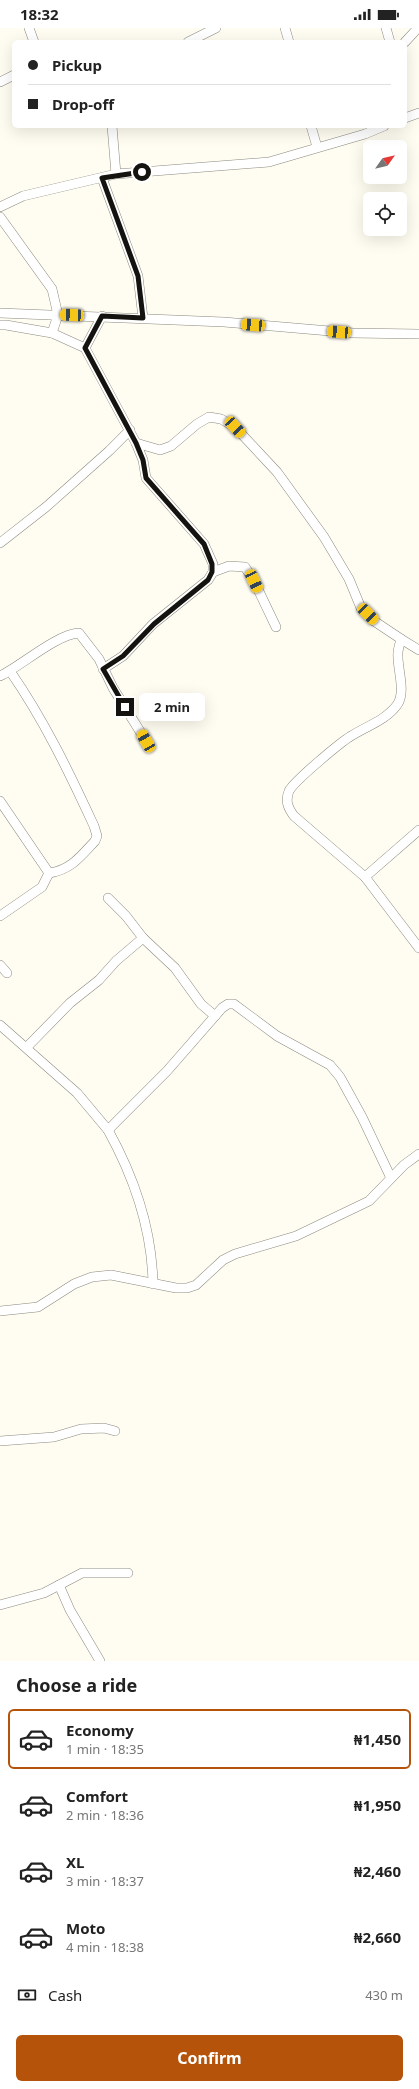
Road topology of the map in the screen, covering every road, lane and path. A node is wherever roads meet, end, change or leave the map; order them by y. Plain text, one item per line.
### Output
1 (29, 28) edge
2 (216, 28) edge
3 (285, 28) edge
4 (386, 28) edge
5 (418, 28) edge
6 (33, 40) edge
7 (192, 40) edge
8 (288, 40) edge
9 (389, 40) edge
10 (407, 40) edge
11 (12, 76) edge
12 (0, 82) edge
13 (419, 113) edge
14 (407, 117) edge
15 (112, 128) edge
16 (312, 128) edge
17 (378, 128) edge
18 (317, 147) junction
19 (116, 174) junction
20 (102, 178) junction
21 (0, 207) edge
22 (0, 218) edge
23 (0, 313) edge
24 (58, 315) junction
25 (102, 316) junction
26 (143, 318) junction
27 (0, 326) edge
28 (52, 333) junction
29 (419, 334) edge
30 (85, 348) junction
31 (130, 430) junction
32 (136, 443) junction
33 (0, 543) edge
34 (212, 572) junction
35 (276, 627) dead end
36 (401, 639) junction
37 (419, 650) edge
38 (103, 669) junction
39 (10, 671) junction
40 (0, 676) edge
41 (146, 741) dead end
42 (0, 800) edge
43 (419, 830) edge
44 (49, 873) junction
45 (365, 877) junction
46 (108, 898) dead end
47 (0, 916) edge
48 (144, 938) junction
49 (419, 948) edge
50 (0, 965) edge
51 (8, 973) dead end
52 (215, 1016) junction
53 (0, 1024) edge
54 (27, 1047) junction
55 (108, 1130) junction
56 (419, 1154) edge
57 (391, 1178) junction
58 (153, 1284) junction
59 (0, 1311) edge
60 (115, 1431) dead end
61 (0, 1441) edge
62 (128, 1572) dead end
63 (59, 1585) junction
64 (0, 1605) edge
65 (100, 1661) edge

1 - 6 street
2 - 7 street
3 - 8 street
4 - 9 street
5 - 10 street
11 - 12 street
13 - 14 street
15 - 19 street
16 - 18 street
17 - 18 street
18 - 19 street
19 - 20 street
20 - 21 street
20 - 26 street
22 - 24 street
23 - 24 street
24 - 25 street
24 - 28 street
25 - 26 street
25 - 30 street
26 - 29 street
27 - 28 street
28 - 30 street
30 - 31 street
31 - 32 street
31 - 33 street
32 - 34 street
32 - 36 street
34 - 35 street
34 - 38 street
36 - 37 street
36 - 45 street
38 - 39 street
38 - 41 street
39 - 40 street
39 - 44 street
42 - 44 street
43 - 45 street
44 - 47 street
45 - 49 street
46 - 48 street
48 - 52 street
48 - 54 street
50 - 51 street
52 - 55 street
52 - 57 street
53 - 54 street
54 - 55 street
55 - 58 street
56 - 57 street
57 - 58 street
58 - 59 street
60 - 61 street
62 - 63 street
63 - 64 street
63 - 65 street

